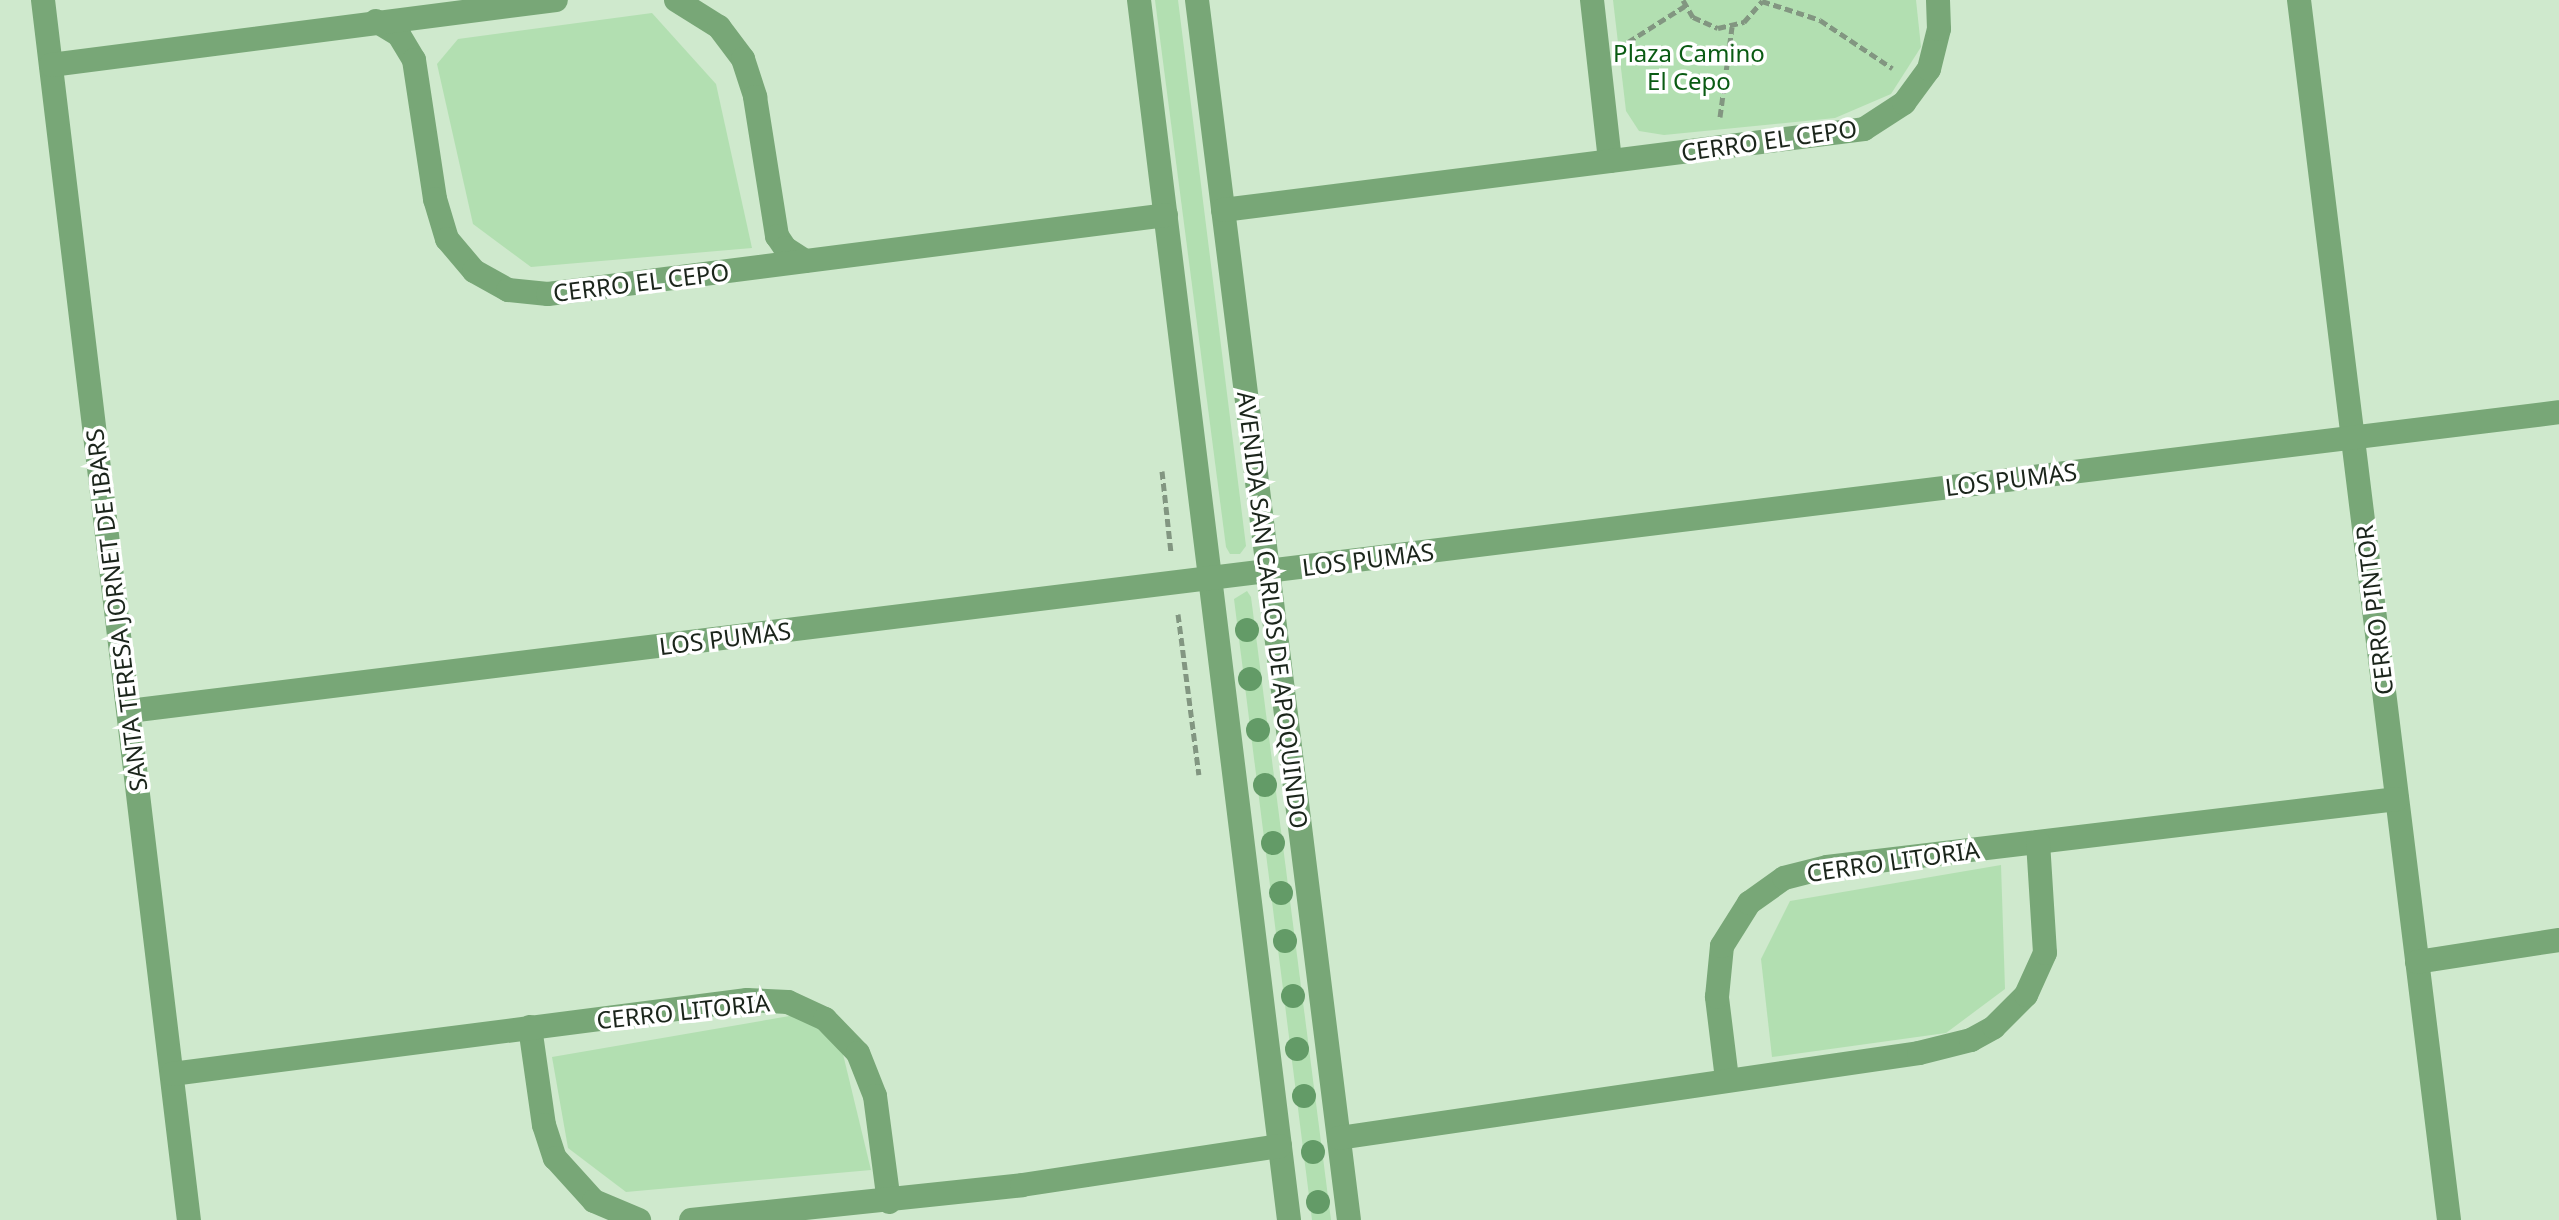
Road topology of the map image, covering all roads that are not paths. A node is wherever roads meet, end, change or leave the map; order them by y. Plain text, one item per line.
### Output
1 (43, 0) edge
2 (556, 0) edge
3 (676, 0) edge
4 (1139, 0) edge
5 (1197, 0) edge
6 (1592, 0) edge
7 (1938, 0) edge
8 (2299, 0) edge
9 (376, 21) junction
10 (51, 65) junction
11 (1610, 161) junction
12 (1223, 210) junction
13 (1166, 215) junction
14 (805, 261) junction
15 (2559, 412) edge
16 (2353, 437) junction
17 (1268, 571) junction
18 (1210, 578) junction
19 (129, 711) junction
20 (2397, 799) junction
21 (2038, 842) junction
22 (2559, 940) edge
23 (2417, 962) junction
24 (530, 1027) junction
25 (172, 1074) junction
26 (1727, 1079) junction
27 (1339, 1138) junction
28 (1280, 1146) junction
29 (889, 1202) junction
30 (189, 1220) edge
31 (639, 1220) edge
32 (691, 1220) edge
33 (1289, 1220) edge
34 (1349, 1220) edge
35 (2449, 1220) edge

1 - 10 street, SANTA TERESA JORNET DE IBARS
2 - 9 street
3 - 14 street
4 - 13 street
5 - 12 street, AVENIDA SAN CARLOS DE APOQUINDO
6 - 11 street
7 - 11 street, CERRO EL CEPO
8 - 16 street, CERRO PINTOR
9 - 10 street
9 - 14 street, CERRO EL CEPO
10 - 19 street, SANTA TERESA JORNET DE IBARS
11 - 12 street, CERRO EL CEPO
12 - 17 street, AVENIDA SAN CARLOS DE APOQUINDO
13 - 14 street, CERRO EL CEPO
13 - 18 street
15 - 16 street, LOS PUMAS
16 - 17 street, LOS PUMAS
16 - 20 street, CERRO PINTOR
17 - 18 street, LOS PUMAS
17 - 27 street, AVENIDA SAN CARLOS DE APOQUINDO
18 - 19 street, LOS PUMAS
18 - 28 street
19 - 25 street, SANTA TERESA JORNET DE IBARS
20 - 21 street, CERRO LITORIA
20 - 23 street, CERRO PINTOR
21 - 26 street
21 - 26 street, CERRO LITORIA
22 - 23 street
23 - 35 street, CERRO PINTOR
24 - 25 street, CERRO LITORIA
24 - 29 street, CERRO LITORIA
24 - 31 street
25 - 30 street, SANTA TERESA JORNET DE IBARS
26 - 27 street
27 - 34 street, AVENIDA SAN CARLOS DE APOQUINDO
28 - 29 street
28 - 33 street
29 - 32 street

